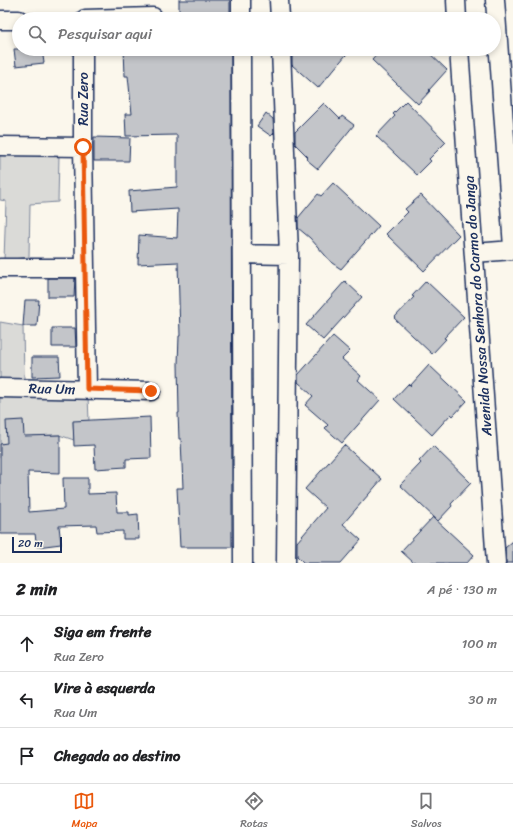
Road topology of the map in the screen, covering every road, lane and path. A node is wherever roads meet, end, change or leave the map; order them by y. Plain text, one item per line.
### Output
1 (240, 0) edge
2 (280, 0) edge
3 (456, 0) edge
4 (495, 0) edge
5 (241, 12) edge
6 (280, 12) edge
7 (457, 12) edge
8 (496, 12) edge
9 (0, 20) edge
10 (12, 20) edge
11 (83, 56) edge
12 (241, 56) edge
13 (281, 56) edge
14 (460, 56) edge
15 (499, 56) edge
16 (0, 146) edge
17 (83, 147) junction
18 (513, 247) edge
19 (513, 250) edge
20 (474, 252) junction
21 (242, 254) junction
22 (289, 255) junction
23 (0, 268) edge
24 (85, 268) junction
25 (0, 388) edge
26 (87, 389) junction
27 (151, 391) dead end
28 (243, 563) edge
29 (286, 563) edge
30 (496, 563) edge

1 - 5 street
2 - 6 street
3 - 7 street
4 - 8 street
9 - 10 street
11 - 17 street, Rua Zero
12 - 21 street
13 - 22 street
14 - 20 street, Avenida Nossa Senhora do Carmo do Janga
15 - 18 street
16 - 17 street
17 - 24 street, Rua Zero
19 - 20 street
20 - 30 street, Avenida Nossa Senhora do Carmo do Janga
21 - 22 street
21 - 28 street
22 - 29 street
23 - 24 street
24 - 26 street, Rua Zero
25 - 26 street, Rua Um
26 - 27 street, Rua Um

